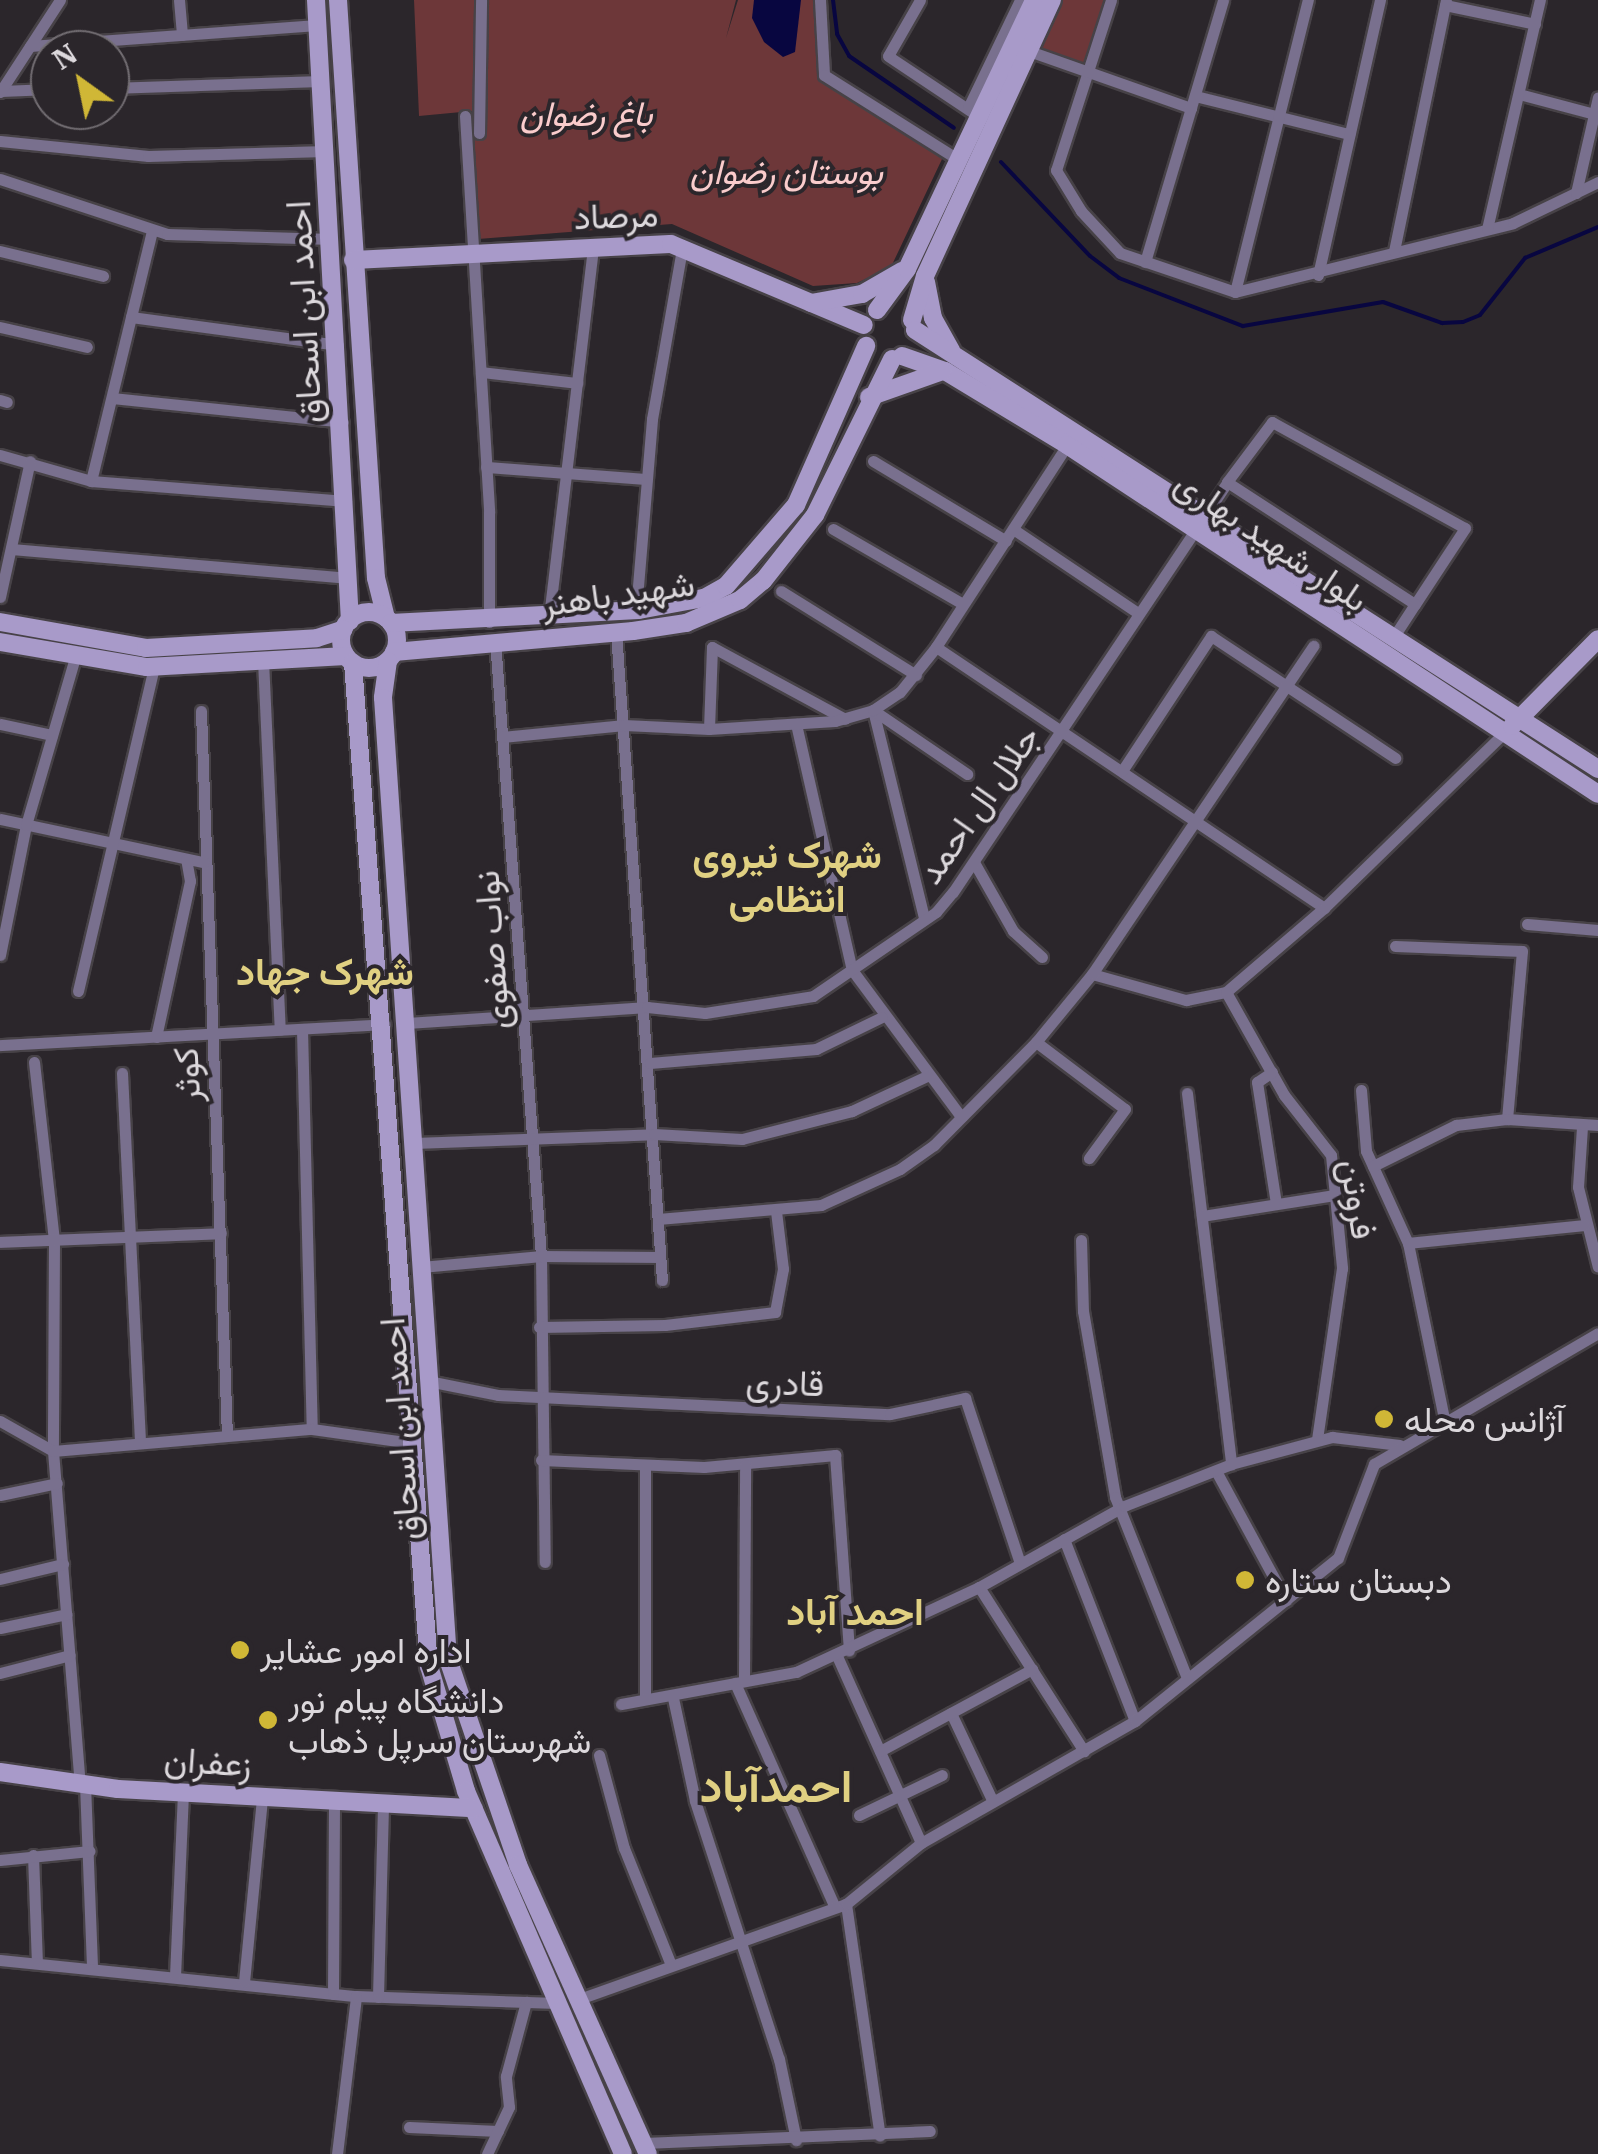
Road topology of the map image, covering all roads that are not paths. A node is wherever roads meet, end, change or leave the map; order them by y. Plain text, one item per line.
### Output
1 (60, 0) edge
2 (179, 0) edge
3 (316, 0) edge
4 (338, 0) edge
5 (481, 0) edge
6 (820, 0) edge
7 (920, 0) edge
8 (1020, 0) edge
9 (1034, 0) edge
10 (1052, 0) edge
11 (1111, 0) edge
12 (1223, 0) edge
13 (1308, 0) edge
14 (1380, 0) edge
15 (1540, 0) edge
16 (1446, 2) edge
17 (318, 24) junction
18 (1535, 24) junction
19 (40, 30) edge
20 (182, 35) junction
21 (130, 39) edge
22 (30, 46) edge
23 (1029, 51) junction
24 (1087, 72) junction
25 (321, 81) junction
26 (130, 87) edge
27 (30, 91) edge
28 (0, 92) edge
29 (1519, 94) junction
30 (1598, 97) edge
31 (1193, 102) junction
32 (1594, 114) junction
33 (466, 116) dead end
34 (981, 116) junction
35 (1274, 120) junction
36 (479, 133) dead end
37 (1349, 134) junction
38 (0, 141) edge
39 (326, 151) junction
40 (967, 165) junction
41 (0, 179) edge
42 (1598, 182) edge
43 (1576, 192) junction
44 (1487, 229) junction
45 (152, 230) junction
46 (332, 239) junction
47 (593, 248) junction
48 (682, 248) junction
49 (0, 251) edge
50 (1394, 251) junction
51 (473, 252) junction
52 (353, 260) junction
53 (1145, 262) junction
54 (916, 272) junction
55 (1318, 275) junction
56 (103, 276) dead end
57 (1234, 292) junction
58 (811, 303) junction
59 (877, 310) junction
60 (131, 317) junction
61 (864, 325) junction
62 (914, 325) junction
63 (0, 327) edge
64 (338, 345) junction
65 (866, 346) junction
66 (87, 348) dead end
67 (897, 358) junction
68 (949, 363) junction
69 (481, 372) junction
70 (576, 383) junction
71 (868, 397) junction
72 (112, 398) junction
73 (342, 422) junction
74 (1066, 446) junction
75 (0, 456) edge
76 (873, 461) dead end
77 (30, 462) junction
78 (486, 467) junction
79 (563, 473) junction
80 (647, 479) junction
81 (91, 481) junction
82 (1228, 482) junction
83 (348, 501) junction
84 (1200, 520) junction
85 (833, 529) dead end
86 (1013, 530) junction
87 (1006, 542) junction
88 (11, 548) junction
89 (351, 578) junction
90 (781, 591) dead end
91 (0, 597) edge
92 (962, 604) junction
93 (1415, 604) junction
94 (637, 610) junction
95 (606, 613) junction
96 (1138, 613) junction
97 (549, 617) junction
98 (388, 620) junction
99 (0, 622) edge
100 (347, 625) junction
101 (641, 630) junction
102 (492, 631) junction
103 (610, 633) junction
104 (1395, 636) junction
105 (1598, 639) edge
106 (0, 642) edge
107 (1313, 646) dead end
108 (936, 647) junction
109 (75, 656) junction
110 (391, 656) junction
111 (350, 659) junction
112 (263, 660) junction
113 (154, 667) junction
114 (916, 675) junction
115 (1288, 685) junction
116 (873, 710) junction
117 (201, 711) dead end
118 (845, 719) junction
119 (1520, 720) junction
120 (0, 724) edge
121 (796, 724) junction
122 (624, 725) junction
123 (710, 729) junction
124 (1064, 729) junction
125 (1504, 733) junction
126 (52, 735) junction
127 (502, 737) junction
128 (1396, 758) dead end
129 (1598, 769) edge
130 (1122, 771) junction
131 (967, 774) dead end
132 (1598, 794) edge
133 (0, 819) edge
134 (1200, 822) junction
135 (26, 825) junction
136 (114, 846) junction
137 (186, 859) junction
138 (203, 862) junction
139 (975, 864) junction
140 (1324, 908) junction
141 (924, 918) junction
142 (1527, 924) dead end
143 (1598, 930) edge
144 (1395, 946) dead end
145 (0, 955) edge
146 (1042, 957) dead end
147 (852, 970) junction
148 (1092, 974) junction
149 (78, 992) dead end
150 (1226, 992) junction
151 (647, 1008) junction
152 (523, 1015) junction
153 (882, 1017) junction
154 (384, 1024) junction
155 (407, 1024) junction
156 (302, 1029) junction
157 (280, 1030) junction
158 (211, 1034) junction
159 (156, 1036) junction
160 (1036, 1042) junction
161 (0, 1045) edge
162 (34, 1062) dead end
163 (650, 1063) junction
164 (122, 1072) dead end
165 (1272, 1072) junction
166 (928, 1076) junction
167 (1360, 1090) dead end
168 (1187, 1092) dead end
169 (961, 1117) junction
170 (1507, 1118) junction
171 (1598, 1125) edge
172 (1582, 1127) junction
173 (654, 1134) junction
174 (531, 1140) junction
175 (414, 1143) junction
176 (1089, 1158) dead end
177 (1372, 1166) junction
178 (1335, 1195) junction
179 (1276, 1203) junction
180 (776, 1211) junction
181 (1202, 1216) junction
182 (658, 1219) junction
183 (1584, 1225) junction
184 (221, 1233) junction
185 (134, 1235) junction
186 (1081, 1240) dead end
187 (54, 1241) junction
188 (0, 1242) edge
189 (1408, 1244) junction
190 (540, 1256) junction
191 (660, 1257) junction
192 (1598, 1266) edge
193 (422, 1267) junction
194 (662, 1280) dead end
195 (539, 1327) junction
196 (1598, 1333) edge
197 (408, 1380) junction
198 (428, 1381) junction
199 (538, 1395) junction
200 (1444, 1418) junction
201 (0, 1421) edge
202 (431, 1424) junction
203 (312, 1429) junction
204 (411, 1435) junction
205 (227, 1436) junction
206 (140, 1439) junction
207 (1317, 1440) junction
208 (1400, 1445) junction
209 (53, 1451) junction
210 (541, 1460) junction
211 (1231, 1464) junction
212 (745, 1465) junction
213 (645, 1467) junction
214 (1216, 1471) junction
215 (57, 1483) junction
216 (0, 1495) edge
217 (1124, 1506) junction
218 (1064, 1538) junction
219 (544, 1562) dead end
220 (1020, 1563) junction
221 (63, 1564) junction
222 (0, 1579) edge
223 (980, 1587) junction
224 (1286, 1600) junction
225 (67, 1614) junction
226 (0, 1628) edge
227 (843, 1653) junction
228 (70, 1655) junction
229 (1032, 1669) junction
230 (0, 1673) edge
231 (1187, 1678) junction
232 (739, 1682) junction
233 (673, 1698) junction
234 (646, 1699) junction
235 (621, 1704) dead end
236 (952, 1713) junction
237 (1136, 1721) junction
238 (880, 1751) junction
239 (1084, 1751) junction
240 (599, 1755) dead end
241 (0, 1772) edge
242 (942, 1775) dead end
243 (83, 1784) junction
244 (183, 1790) junction
245 (899, 1796) junction
246 (262, 1797) junction
247 (334, 1800) junction
248 (382, 1801) junction
249 (993, 1802) junction
250 (473, 1808) junction
251 (858, 1816) dead end
252 (920, 1844) junction
253 (90, 1851) junction
254 (33, 1855) junction
255 (0, 1860) edge
256 (840, 1905) junction
257 (742, 1938) junction
258 (0, 1960) edge
259 (37, 1963) junction
260 (670, 1964) junction
261 (92, 1969) junction
262 (175, 1976) junction
263 (244, 1982) junction
264 (333, 1994) junction
265 (356, 1996) junction
266 (378, 1997) junction
267 (579, 1999) junction
268 (526, 2002) junction
269 (557, 2003) junction
270 (409, 2127) dead end
271 (930, 2130) dead end
272 (498, 2131) junction
273 (880, 2136) junction
274 (796, 2140) junction
275 (646, 2149) edge
276 (337, 2154) edge
277 (487, 2154) edge
278 (622, 2154) edge

1 - 19 street
2 - 20 street
3 - 17 main road, احمد ابن اسحاق
4 - 52 main road, احمد ابن اسحاق
5 - 36 street
6 - 40 street
7 - 34 street
8 - 34 street
9 - 34 main road
10 - 23 main road
11 - 24 street
12 - 31 street
13 - 35 street
14 - 37 street
15 - 18 street
16 - 18 street
16 - 50 street
17 - 20 street
17 - 25 main road, احمد ابن اسحاق
18 - 29 street
20 - 21 street
22 - 28 street
23 - 24 street
23 - 34 main road
24 - 31 street
24 - 53 street
25 - 26 street
25 - 39 main road, احمد ابن اسحاق
27 - 28 street
29 - 32 street
29 - 44 street
30 - 32 street
31 - 35 street
31 - 53 street
32 - 43 street
33 - 51 street, نواب صفوی
34 - 40 main road
35 - 37 street
35 - 57 street
37 - 55 street
38 - 39 street
39 - 46 main road, احمد ابن اسحاق
40 - 54 main road
41 - 45 street
42 - 43 street
43 - 44 street
44 - 50 street
45 - 46 street
45 - 60 street
46 - 64 main road, احمد ابن اسحاق
47 - 48 main road, مرصاد
47 - 51 main road, مرصاد
47 - 70 street
48 - 58 main road, مرصاد
48 - 80 street
49 - 56 street
50 - 55 street
51 - 52 main road, مرصاد
51 - 69 street, نواب صفوی
52 - 98 main road, احمد ابن اسحاق
53 - 57 street
54 - 58 main road
54 - 59 main road
54 - 62 main road
54 - 68 main road
55 - 57 street
58 - 61 main road, مرصاد
59 - 61 main road
59 - 62 main road
60 - 64 street
60 - 72 street
61 - 65 main road
62 - 67 main road
62 - 68 main road, بلوار شهید بهاری
63 - 66 street
64 - 73 main road, احمد ابن اسحاق
65 - 67 main road
65 - 94 main road, شهید باهنر
67 - 68 main road, بلوار شهید بهاری
67 - 71 main road, شهید باهنر
68 - 71 main road
68 - 74 main road, بلوار شهید بهاری
68 - 84 main road, بلوار شهید بهاری
69 - 70 street
69 - 78 street, نواب صفوی
70 - 79 street
71 - 101 main road, شهید باهنر
72 - 73 street
72 - 81 street
73 - 83 main road, احمد ابن اسحاق
74 - 84 main road, بلوار شهید بهاری
74 - 86 street
75 - 77 street
76 - 87 street
77 - 81 street
77 - 88 street
78 - 79 street
78 - 102 street, نواب صفوی
79 - 80 street
79 - 97 street
80 - 94 street
81 - 83 street
82 - 84 street, جلال ال احمد
82 - 93 street
82 - 93 street, جلال ال احمد
83 - 89 main road, احمد ابن اسحاق
84 - 96 street, جلال ال احمد
84 - 104 main road, بلوار شهید بهاری
84 - 125 main road, بلوار شهید بهاری
85 - 92 street
86 - 87 street
86 - 96 street
87 - 92 street
88 - 89 street
88 - 91 street
89 - 100 main road, احمد ابن اسحاق
90 - 114 street
92 - 108 street
93 - 104 street
94 - 95 main road, شهید باهنر
94 - 101 main road
95 - 97 main road, شهید باهنر
95 - 103 main road
96 - 124 street, جلال ال احمد
97 - 102 main road, شهید باهنر
98 - 100 main road
98 - 102 main road, شهید باهنر
98 - 110 main road
99 - 100 main road
100 - 111 main road
101 - 103 main road, شهید باهنر
102 - 103 main road, شهید باهنر
102 - 110 main road, شهید باهنر
102 - 127 street, نواب صفوی
103 - 122 street
104 - 119 main road, بلوار شهید بهاری
105 - 119 main road
106 - 109 main road
107 - 115 street
108 - 114 street
108 - 124 street
109 - 113 main road
109 - 126 street
110 - 111 main road
110 - 155 main road, احمد ابن اسحاق
111 - 112 main road
111 - 154 main road, احمد ابن اسحاق
112 - 113 main road
112 - 157 street
113 - 136 street
114 - 116 street
115 - 128 street
115 - 130 street
115 - 134 street
116 - 118 street
116 - 131 street
116 - 141 street
117 - 138 street, کوثر
118 - 121 street
118 - 123 street
119 - 125 main road
119 - 129 main road, بلوار شهید بهاری
120 - 126 street
121 - 123 street
121 - 147 street
122 - 123 street
122 - 127 street
122 - 151 street
124 - 130 street
124 - 139 street, جلال ال احمد
125 - 132 main road, بلوار شهید بهاری
125 - 140 street
126 - 135 street
127 - 152 street, نواب صفوی
130 - 134 street
133 - 135 street
134 - 140 street
134 - 148 street
135 - 136 street
135 - 145 street
136 - 137 street
136 - 149 street
137 - 138 street
137 - 159 street
138 - 158 street, کوثر
139 - 141 street, جلال ال احمد
139 - 146 street
140 - 150 street
141 - 147 street, جلال ال احمد
142 - 143 street
144 - 170 street
147 - 151 street, جلال ال احمد
147 - 153 street
148 - 150 street
148 - 160 street
150 - 165 street, فروتن
151 - 152 street, جلال ال احمد
151 - 163 street
152 - 155 street, جلال ال احمد
152 - 174 street, نواب صفوی
153 - 163 street
153 - 166 street
154 - 156 street
154 - 197 main road, احمد ابن اسحاق
155 - 175 main road, احمد ابن اسحاق
156 - 157 street
156 - 203 street
157 - 158 street
158 - 159 street
158 - 184 street, کوثر
159 - 161 street
160 - 169 street
160 - 176 street
162 - 187 street
163 - 173 street
164 - 185 street
165 - 178 street, فروتن
165 - 179 street
166 - 169 street
166 - 173 street
167 - 177 street
168 - 181 street
169 - 180 street
170 - 172 street
170 - 177 street
171 - 172 street
172 - 183 street
173 - 174 street
173 - 182 street
174 - 175 street
174 - 190 street, نواب صفوی
175 - 193 main road, احمد ابن اسحاق
177 - 189 street
178 - 179 street
178 - 207 street, فروتن
179 - 181 street
180 - 182 street
180 - 195 street
181 - 211 street
182 - 191 street
183 - 189 street
183 - 192 street
184 - 185 street
184 - 205 street, کوثر
185 - 187 street
185 - 206 street
186 - 217 street
187 - 188 street
187 - 209 street
189 - 200 street
190 - 191 street
190 - 193 street
190 - 195 street, نواب صفوی
191 - 194 street
193 - 198 main road, احمد ابن اسحاق
195 - 199 street, نواب صفوی
196 - 200 street
197 - 198 main road
197 - 204 main road, احمد ابن اسحاق
198 - 199 street, قادری
198 - 202 main road, احمد ابن اسحاق
199 - 210 street, نواب صفوی
199 - 220 street, قادری
200 - 208 street
201 - 209 street
202 - 204 main road
202 - 267 main road, احمد ابن اسحاق
203 - 204 street
203 - 205 street
204 - 250 main road, احمد ابن اسحاق
205 - 206 street
206 - 209 street
207 - 208 street
207 - 211 street
208 - 224 street
209 - 215 street
210 - 213 street
210 - 219 street, نواب صفوی
211 - 214 street
212 - 213 street
212 - 227 street
212 - 232 street
213 - 234 street
214 - 217 street
214 - 224 street
215 - 216 street
215 - 221 street
217 - 218 street
217 - 231 street
218 - 220 street
218 - 237 street
220 - 223 street
221 - 222 street
221 - 225 street
223 - 227 street
223 - 229 street
224 - 231 street
225 - 226 street
225 - 228 street
227 - 232 street
227 - 238 street
228 - 230 street
228 - 243 street
229 - 236 street
229 - 239 street
231 - 237 street
232 - 233 street
232 - 256 street
233 - 234 street
233 - 257 street
234 - 235 street
236 - 238 street
236 - 249 street
237 - 239 street
238 - 245 street
239 - 249 street
240 - 260 street
241 - 243 main road, زعفران
242 - 245 street
243 - 244 main road, زعفران
243 - 253 street
244 - 246 main road, زعفران
244 - 262 street
245 - 251 street
245 - 252 street
246 - 247 main road, زعفران
246 - 263 street
247 - 248 main road, زعفران
247 - 264 street
248 - 250 main road, زعفران
248 - 266 street
249 - 252 street
250 - 269 main road, احمد ابن اسحاق
252 - 256 street
253 - 254 street
253 - 261 street
254 - 255 street
254 - 259 street
256 - 257 street
256 - 273 street
257 - 260 street
257 - 274 street
258 - 259 street
259 - 261 street
260 - 267 street
261 - 262 street
262 - 263 street
263 - 264 street
264 - 265 street
265 - 266 street
265 - 276 street
266 - 268 street
267 - 275 main road, احمد ابن اسحاق
268 - 269 street
268 - 272 street
269 - 278 main road, احمد ابن اسحاق
270 - 272 street
271 - 273 street
272 - 277 street
273 - 274 street
274 - 275 street

